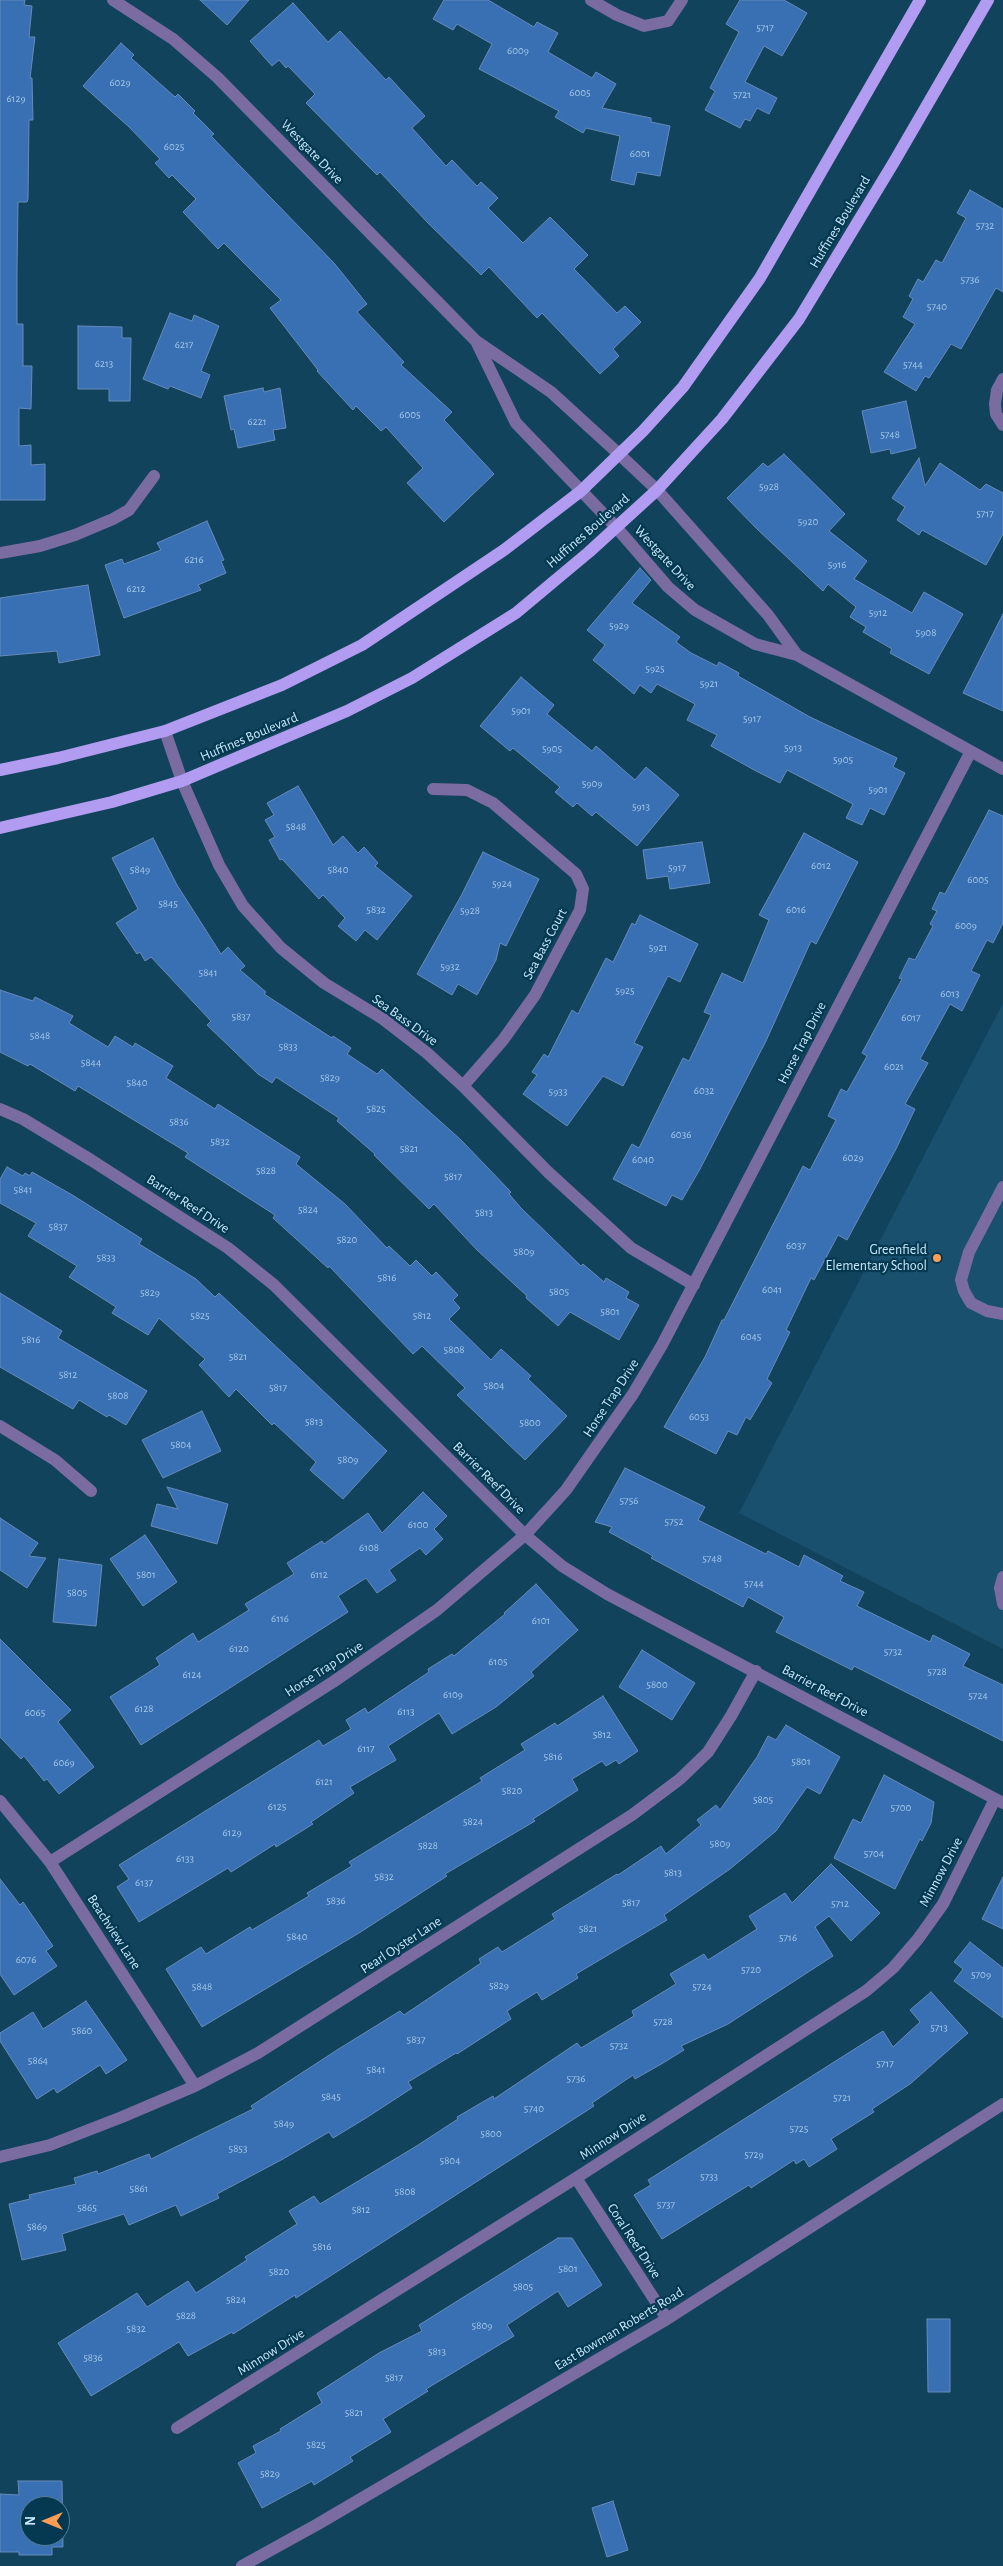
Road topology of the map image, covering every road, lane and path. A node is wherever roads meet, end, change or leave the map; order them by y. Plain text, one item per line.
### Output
1 (113, 0) edge
2 (591, 0) edge
3 (682, 0) edge
4 (920, 0) edge
5 (988, 0) edge
6 (476, 341) junction
7 (1003, 379) edge
8 (1000, 419) edge
9 (620, 455) junction
10 (154, 476) dead end
11 (657, 490) junction
12 (580, 491) junction
13 (616, 527) junction
14 (0, 553) edge
15 (797, 655) junction
16 (165, 731) junction
17 (970, 753) junction
18 (1003, 769) edge
19 (0, 770) edge
20 (182, 782) junction
21 (433, 789) dead end
22 (0, 828) edge
23 (463, 1086) junction
24 (0, 1109) edge
25 (1003, 1187) edge
26 (694, 1285) junction
27 (1003, 1314) edge
28 (0, 1426) edge
29 (90, 1492) dead end
30 (525, 1534) junction
31 (1003, 1577) edge
32 (1003, 1604) edge
33 (756, 1671) junction
34 (0, 1801) edge
35 (999, 1801) edge
36 (50, 1862) junction
37 (195, 2086) junction
38 (1003, 2104) edge
39 (0, 2157) edge
40 (576, 2178) junction
41 (667, 2319) junction
42 (177, 2428) dead end
43 (242, 2566) edge

1 - 6 street, Westgate Drive
2 - 3 street
4 - 9 main road
5 - 11 main road, Huffines Boulevard
6 - 9 street, Westgate Drive
6 - 12 street, Westgate Drive
7 - 8 street
9 - 11 street, Westgate Drive
9 - 12 main road
10 - 14 street
11 - 13 main road, Huffines Boulevard
11 - 15 street, Westgate Drive
12 - 13 street, Westgate Drive
12 - 16 main road
13 - 15 street, Westgate Drive
13 - 20 main road, Huffines Boulevard
15 - 17 street, Westgate Drive
16 - 19 main road
16 - 20 street, Sea Bass Drive
17 - 18 street, Westgate Drive
17 - 26 street, Horse Trap Drive
20 - 22 main road, Huffines Boulevard
20 - 23 street, Sea Bass Drive
21 - 23 street, Sea Bass Court
23 - 26 street, Sea Bass Drive
24 - 30 street, Barrier Reef Drive
25 - 27 street
26 - 30 street, Horse Trap Drive
28 - 29 street
30 - 33 street, Barrier Reef Drive
30 - 36 street, Horse Trap Drive
31 - 32 street
33 - 35 street, Barrier Reef Drive
33 - 37 street, Pearl Oyster Lane
34 - 36 street, Beachview Lane
35 - 40 street, Minnow Drive
36 - 37 street, Beachview Lane
37 - 39 street, Pearl Oyster Lane
38 - 41 street, East Bowman Roberts Road
40 - 41 street, Coral Reef Drive
40 - 42 street, Minnow Drive
41 - 43 street, East Bowman Roberts Road

